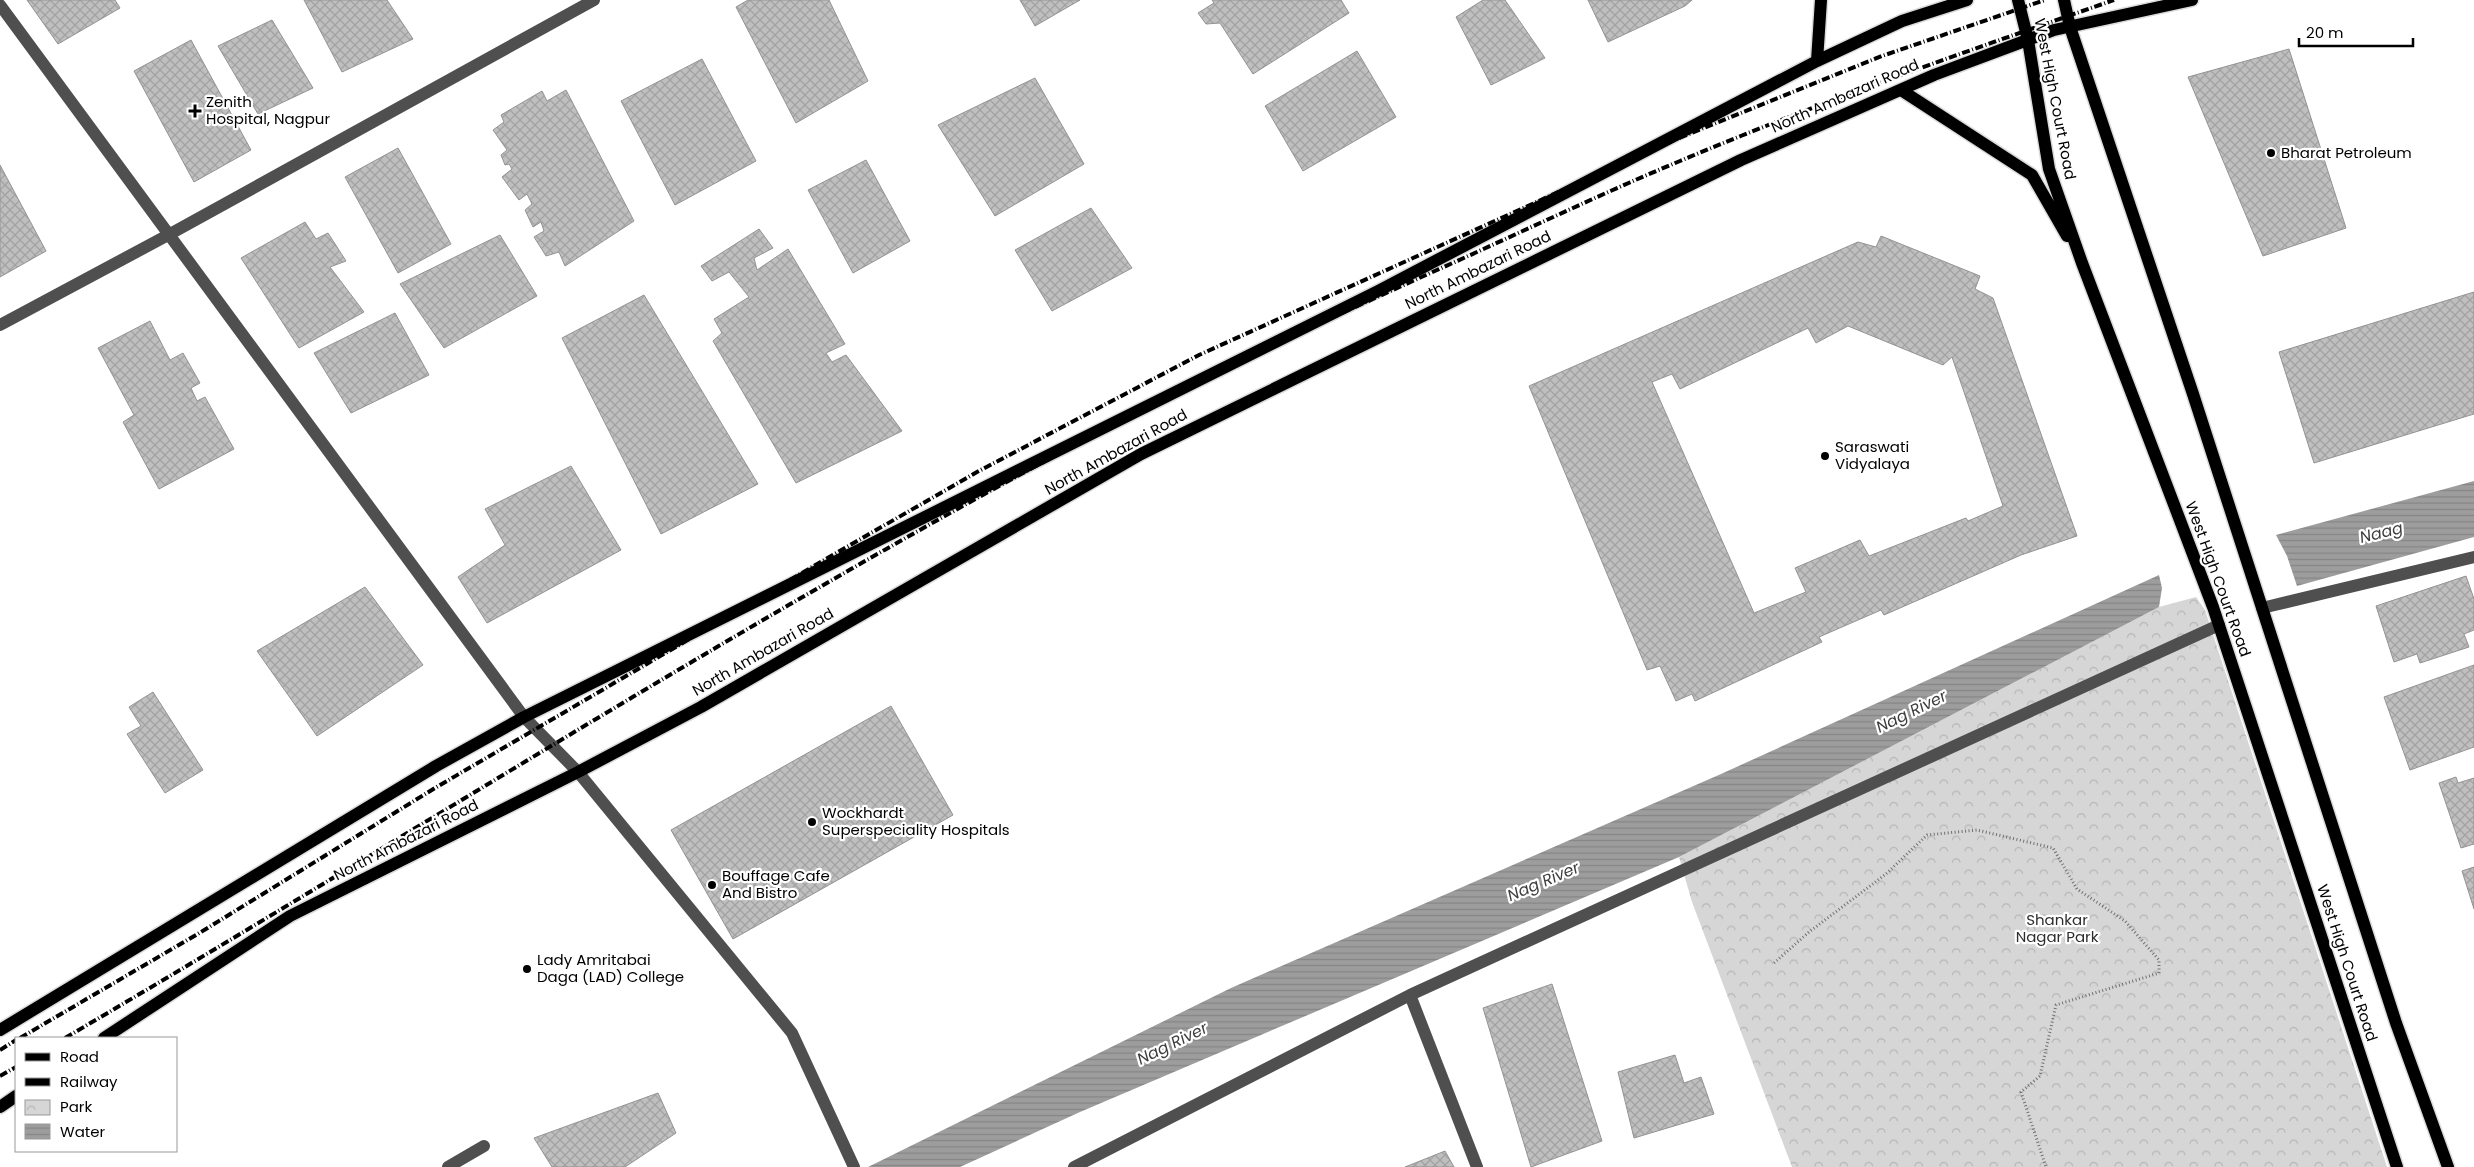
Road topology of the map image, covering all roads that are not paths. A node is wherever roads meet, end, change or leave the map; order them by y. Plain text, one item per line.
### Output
1 (594, 0) edge
2 (1821, 0) edge
3 (1967, 0) edge
4 (2018, 0) edge
5 (2064, 0) edge
6 (2192, 0) edge
7 (0, 5) edge
8 (2070, 27) junction
9 (2028, 40) junction
10 (1817, 61) junction
11 (1901, 90) junction
12 (170, 234) junction
13 (2082, 262) junction
14 (0, 325) edge
15 (2474, 557) edge
16 (2262, 608) junction
17 (2219, 625) junction
18 (524, 717) junction
19 (578, 772) junction
20 (1410, 994) junction
21 (0, 1030) edge
22 (106, 1037) edge
23 (15, 1097) edge
24 (0, 1107) edge
25 (484, 1146) dead end
26 (448, 1167) edge
27 (854, 1167) edge
28 (1074, 1167) edge
29 (1478, 1167) edge
30 (2397, 1167) edge
31 (2448, 1167) edge

1 - 12 street
2 - 10 main road
3 - 10 main road, North Ambazari Road
4 - 9 main road, West High Court Road
5 - 8 main road, West High Court Road
6 - 8 main road, North Ambazari Road
7 - 12 street
8 - 9 main road, North Ambazari Road
8 - 16 main road, West High Court Road
9 - 11 main road, North Ambazari Road
9 - 13 main road, West High Court Road
10 - 18 main road, North Ambazari Road
11 - 13 main road
11 - 19 main road, North Ambazari Road
12 - 14 street
12 - 18 street
13 - 17 main road, West High Court Road
15 - 16 street
16 - 31 main road, West High Court Road
17 - 20 street
17 - 30 main road, West High Court Road
18 - 19 street
18 - 21 main road, North Ambazari Road
19 - 22 main road, North Ambazari Road
19 - 27 street
20 - 28 street
20 - 29 street
23 - 24 main road
25 - 26 street

